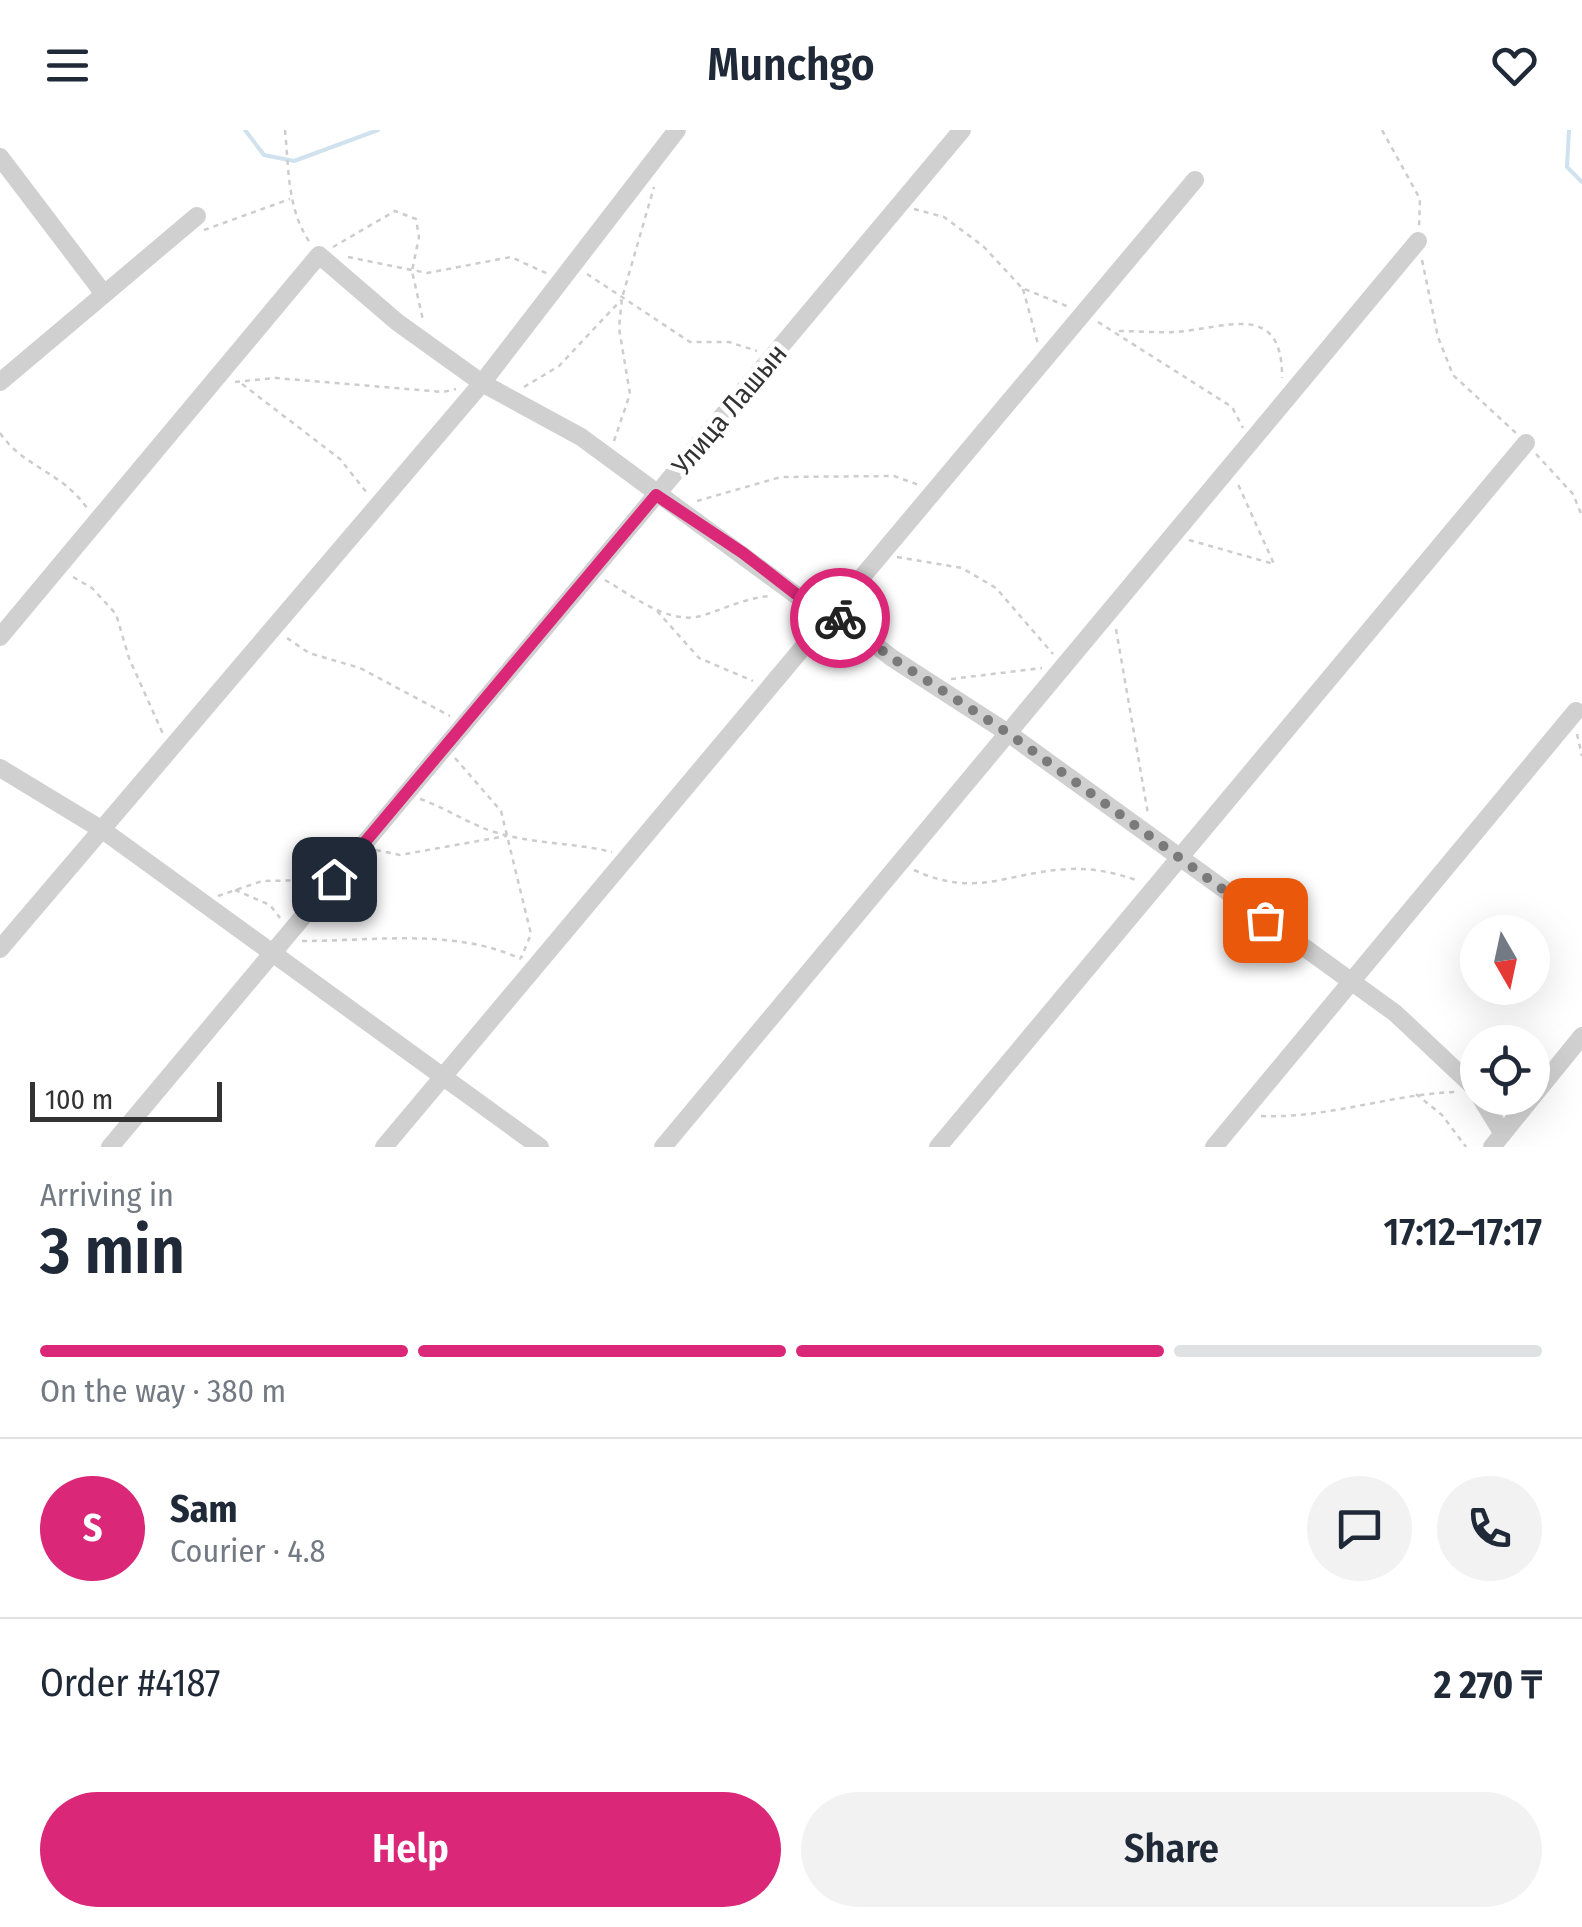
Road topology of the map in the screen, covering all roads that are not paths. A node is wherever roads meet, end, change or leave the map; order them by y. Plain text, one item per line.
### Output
1 (677, 130) edge
2 (962, 130) edge
3 (0, 157) edge
4 (1195, 180) dead end
5 (198, 216) dead end
6 (1418, 241) road end
7 (104, 294) junction
8 (0, 382) edge
9 (482, 383) junction
10 (1526, 443) road end
11 (656, 495) junction
12 (833, 612) junction
13 (0, 637) edge
14 (1576, 711) dead end
15 (1008, 733) junction
16 (0, 768) edge
17 (104, 831) junction
18 (1180, 856) junction
19 (278, 946) junction
20 (0, 949) edge
21 (1350, 983) junction
22 (1582, 1036) edge
23 (1460, 1075) edge
24 (444, 1076) junction
25 (1488, 1115) edge
26 (1498, 1140) edge
27 (110, 1147) edge
28 (384, 1147) edge
29 (540, 1147) edge
30 (663, 1147) edge
31 (938, 1147) edge
32 (1214, 1147) edge

1 - 9 street
2 - 11 street, Улица Лашын
3 - 7 street
4 - 12 street
5 - 7 street
6 - 15 street
7 - 8 street
9 - 11 street
9 - 13 street
9 - 17 street
10 - 18 street
11 - 12 street
11 - 19 street, Улица Лашын
12 - 15 street
12 - 24 street
14 - 21 street
15 - 18 street
15 - 30 street
16 - 17 street
17 - 19 street
17 - 20 street
18 - 21 street
18 - 31 street
19 - 24 street
19 - 27 street, Улица Лашын
21 - 23 street
21 - 32 street
22 - 26 street
24 - 28 street
24 - 29 street
25 - 26 street

